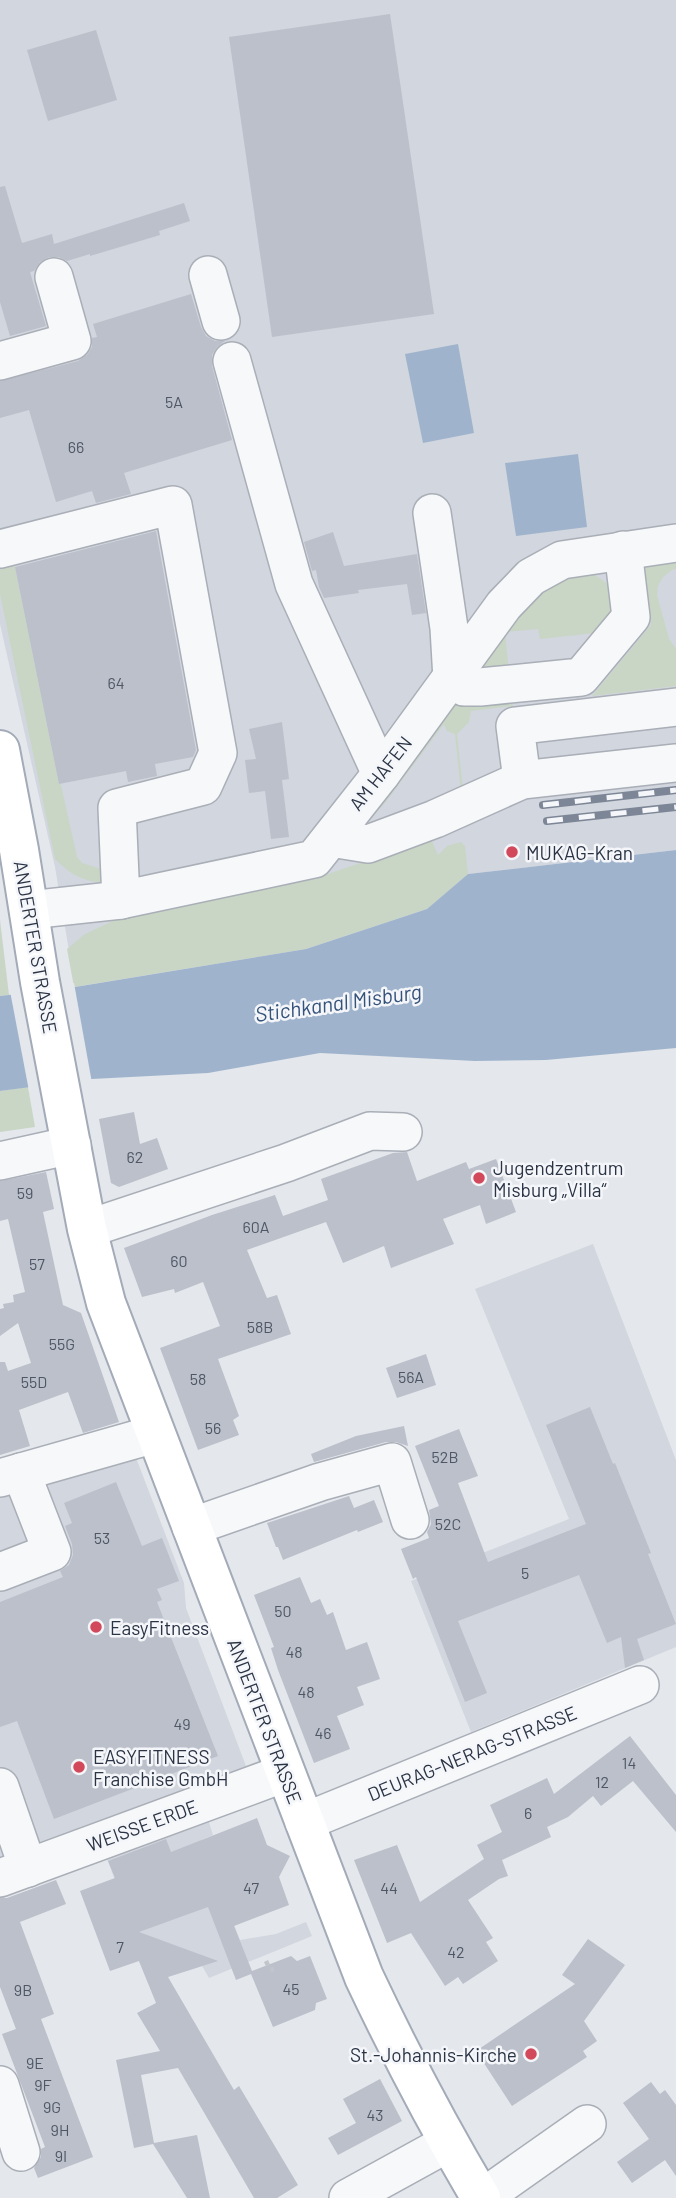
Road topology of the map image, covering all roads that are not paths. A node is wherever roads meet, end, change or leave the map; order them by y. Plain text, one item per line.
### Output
1 (208, 275) dead end
2 (54, 277) dead end
3 (221, 321) dead end
4 (0, 361) edge
5 (232, 361) dead end
6 (432, 513) dead end
7 (676, 543) edge
8 (0, 549) edge
9 (623, 550) junction
10 (452, 679) junction
11 (676, 707) edge
12 (0, 750) edge
13 (676, 763) edge
14 (381, 774) junction
15 (522, 780) junction
16 (331, 838) junction
17 (121, 900) junction
18 (29, 910) junction
19 (403, 1132) dead end
20 (72, 1144) junction
21 (0, 1161) edge
22 (87, 1229) junction
23 (155, 1434) junction
24 (11, 1475) edge
25 (410, 1520) dead end
26 (191, 1527) junction
27 (0, 1572) edge
28 (640, 1685) dead end
29 (285, 1773) junction
30 (0, 1787) edge
31 (304, 1822) junction
32 (14, 1873) edge
33 (0, 2085) edge
34 (587, 2124) dead end
35 (448, 2143) junction
36 (21, 2152) dead end
37 (348, 2198) edge
38 (481, 2198) edge

1 - 3 street
2 - 4 street
5 - 14 street
6 - 10 street
7 - 9 street, AM HAFEN
8 - 17 street
9 - 10 street, AM HAFEN
9 - 10 street
10 - 14 street, AM HAFEN
11 - 15 street
12 - 18 main road, ANDERTER STRASSE
13 - 15 street
14 - 16 street, AM HAFEN
15 - 16 street
16 - 17 street, AM HAFEN
17 - 18 street, AM HAFEN
18 - 20 main road, ANDERTER STRASSE
19 - 22 street
20 - 21 street
20 - 22 main road, ANDERTER STRASSE
22 - 23 main road, ANDERTER STRASSE
23 - 24 street
23 - 26 main road, ANDERTER STRASSE
24 - 27 street
25 - 26 street
26 - 29 main road, ANDERTER STRASSE
28 - 31 street, DEURAG-NERAG-STRASSE
29 - 31 main road, ANDERTER STRASSE
29 - 32 street, WEISSE ERDE
30 - 32 street
31 - 35 main road, ANDERTER STRASSE
33 - 36 street
34 - 38 street
35 - 37 street
35 - 38 main road, ANDERTER STRASSE

